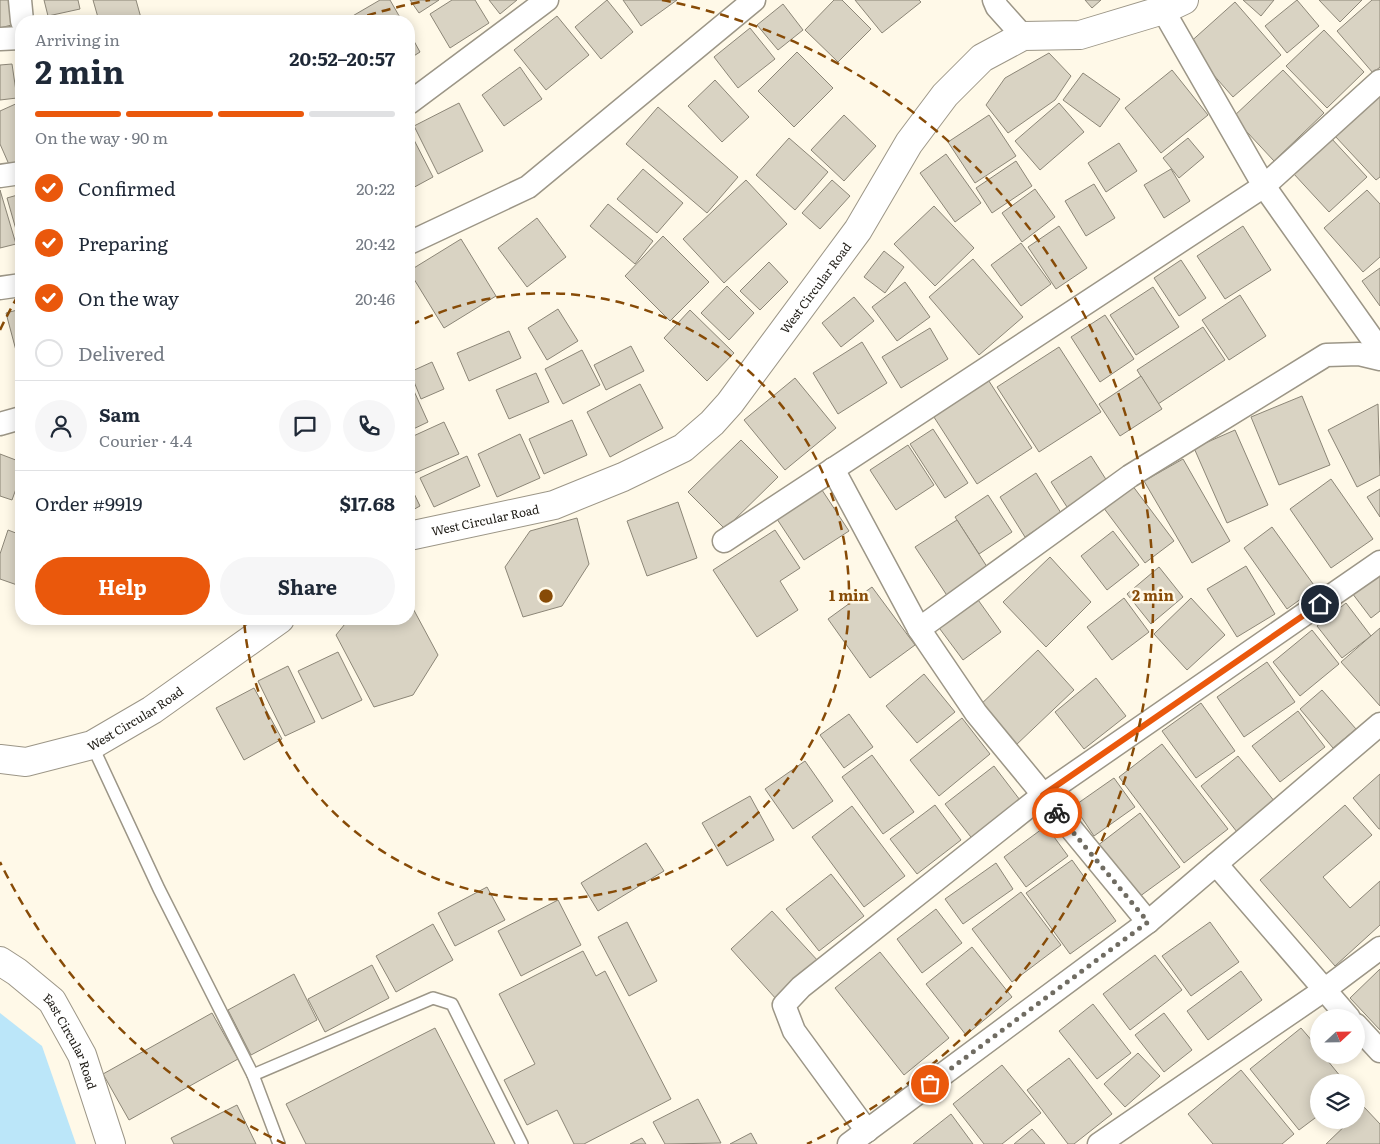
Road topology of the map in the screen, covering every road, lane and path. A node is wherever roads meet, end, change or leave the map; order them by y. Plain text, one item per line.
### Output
1 (20, 0) edge
2 (548, 0) edge
3 (754, 0) edge
4 (994, 0) edge
5 (1173, 5) edge
6 (21, 15) edge
7 (1023, 36) junction
8 (15, 38) edge
9 (0, 39) edge
10 (1380, 81) edge
11 (415, 99) edge
12 (15, 174) edge
13 (0, 176) edge
14 (1264, 186) junction
15 (415, 240) edge
16 (15, 286) edge
17 (0, 288) edge
18 (1380, 350) edge
19 (1380, 359) edge
20 (15, 420) edge
21 (0, 424) edge
22 (833, 469) junction
23 (415, 535) edge
24 (724, 541) dead end
25 (1380, 562) edge
26 (272, 625) edge
27 (919, 629) junction
28 (1380, 724) edge
29 (92, 745) junction
30 (0, 759) edge
31 (1043, 795) junction
32 (1216, 864) junction
33 (1148, 922) junction
34 (1380, 948) edge
35 (0, 961) edge
36 (1324, 990) junction
37 (1341, 1009) edge
38 (1365, 1035) edge
39 (1380, 1051) edge
40 (253, 1074) junction
41 (867, 1131) junction
42 (112, 1144) edge
43 (279, 1144) edge
44 (522, 1144) edge
45 (849, 1144) edge
46 (1099, 1144) edge

1 - 6 street
2 - 11 street
3 - 15 street
4 - 7 street
5 - 7 street, West Circular Road
5 - 14 street
7 - 23 street, West Circular Road
8 - 9 street
10 - 14 street
12 - 13 street
14 - 18 street
14 - 22 street
16 - 17 street
19 - 27 street
20 - 21 street
22 - 24 street
22 - 27 street
25 - 31 street
26 - 29 street, West Circular Road
27 - 31 street
28 - 32 street
29 - 30 street, West Circular Road
29 - 40 lane
31 - 33 street
31 - 41 street
32 - 33 street
32 - 36 street
33 - 41 street
34 - 36 street
35 - 42 street, East Circular Road
36 - 37 street
36 - 46 street
38 - 39 street
40 - 43 lane
40 - 44 lane
41 - 45 street

